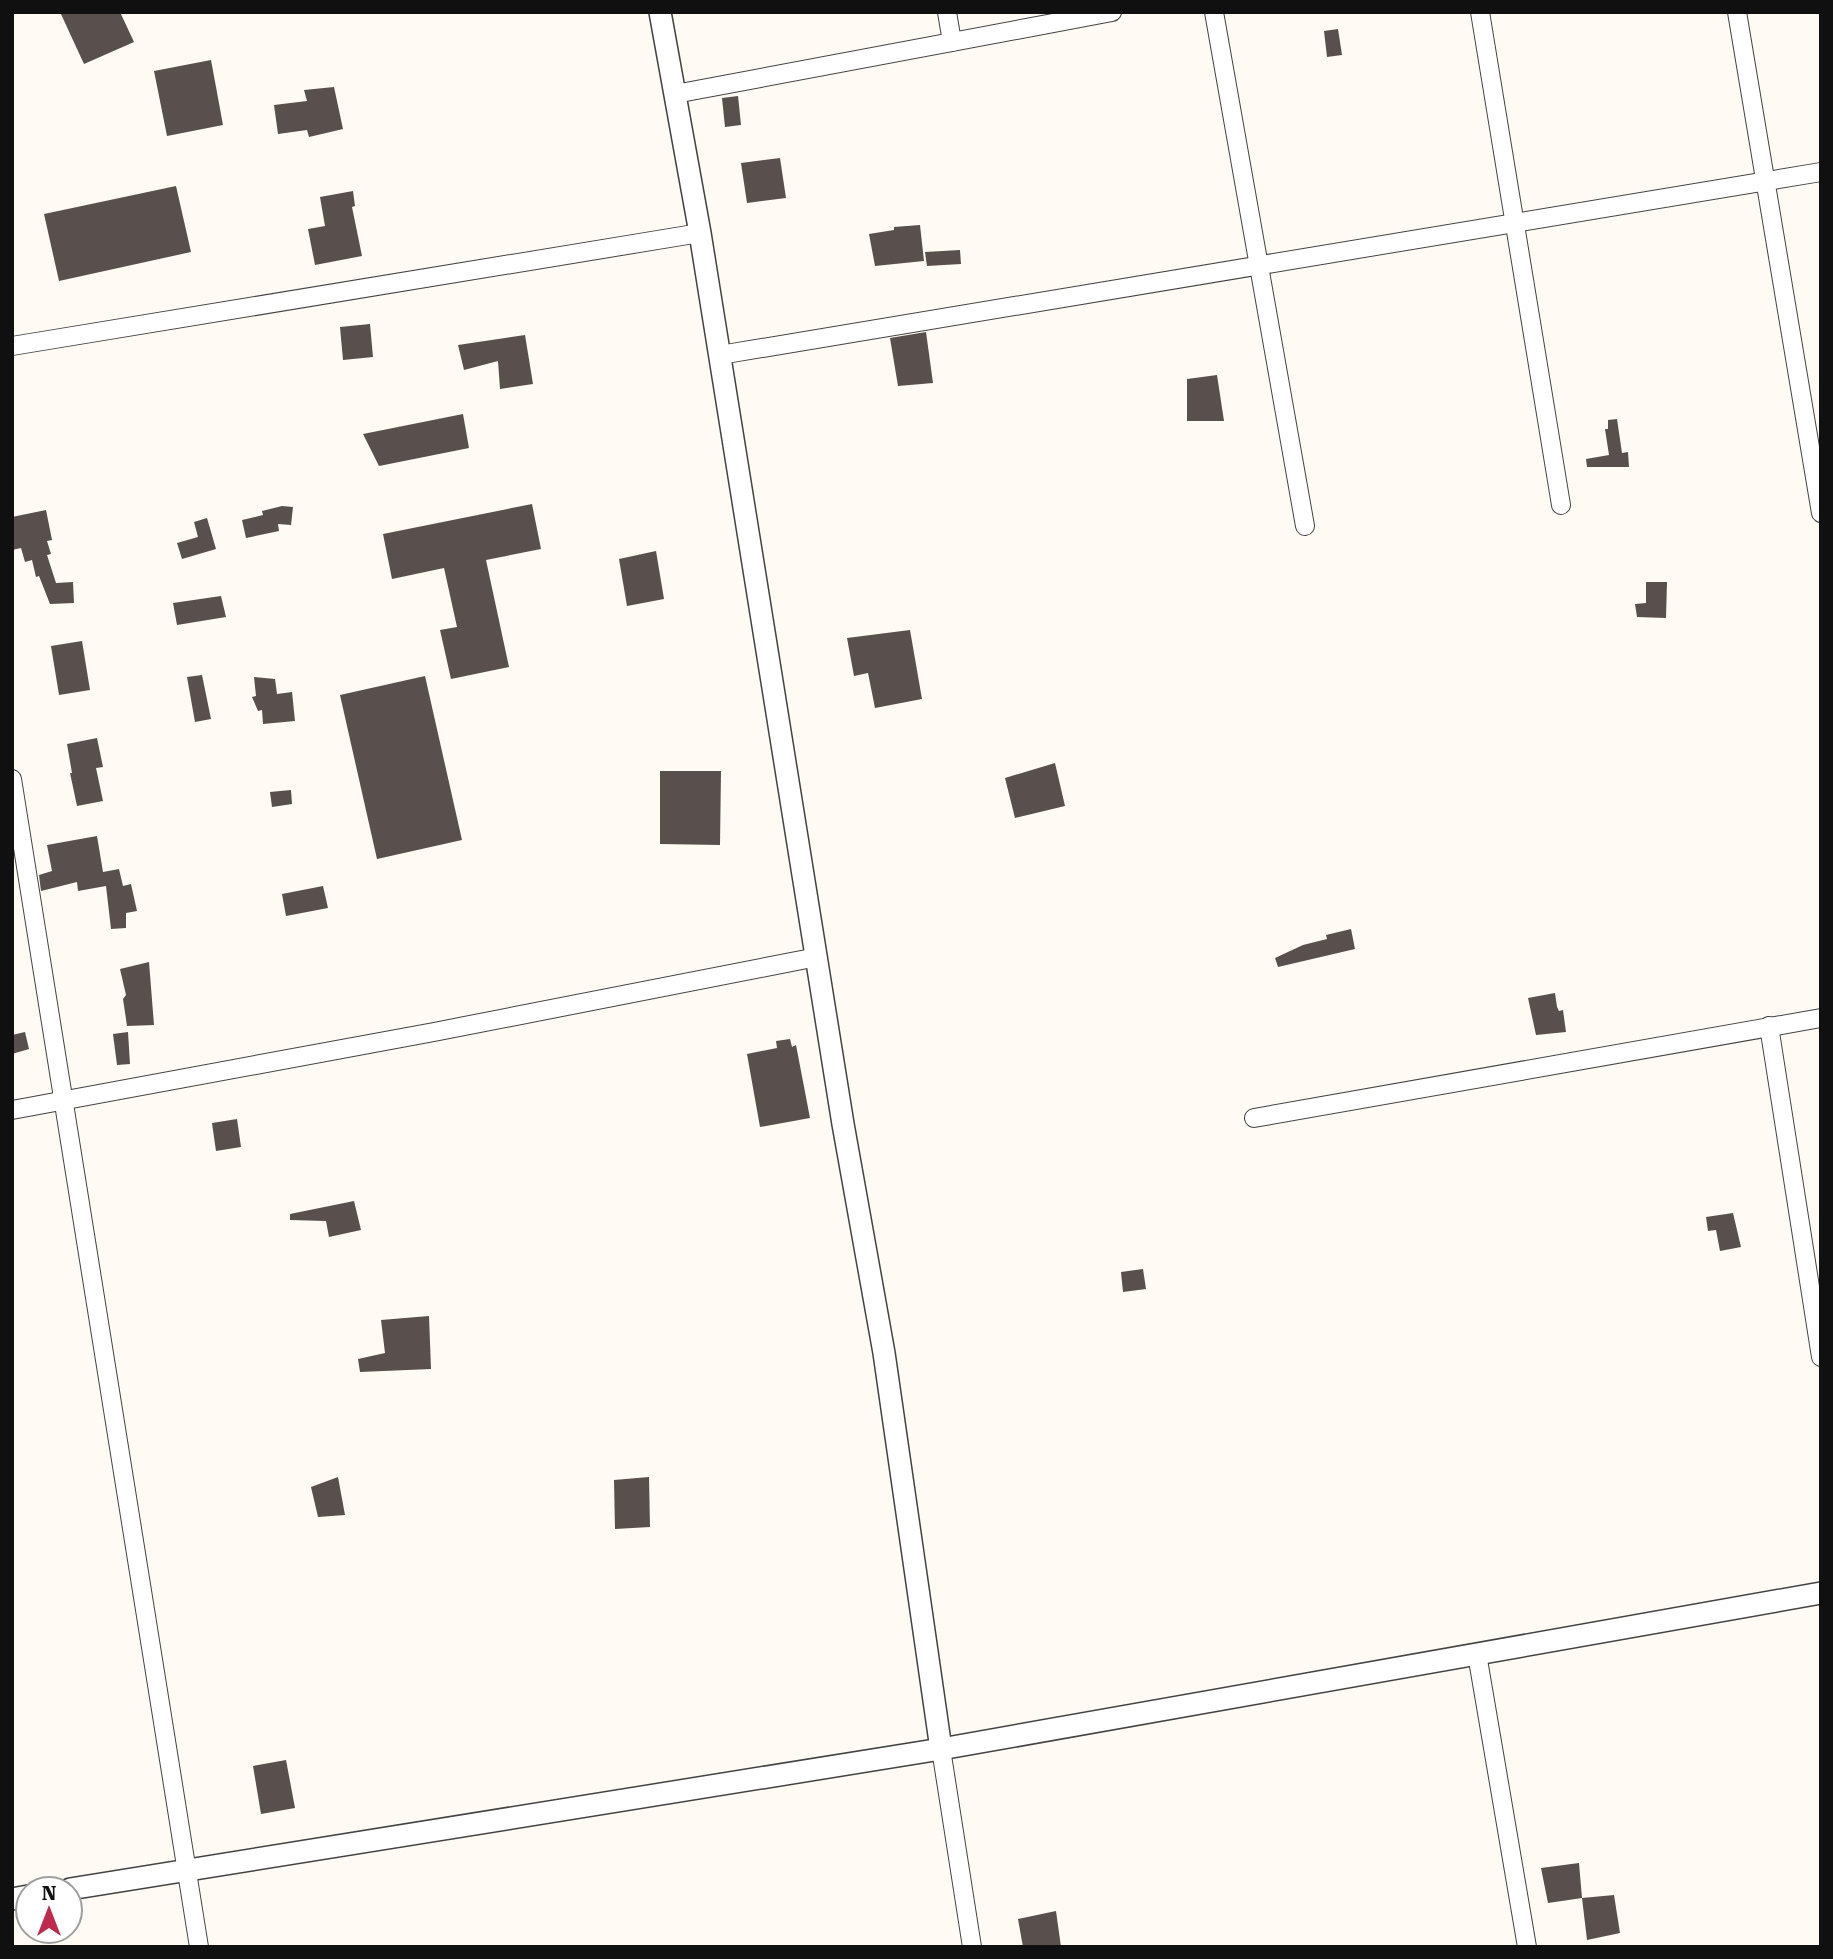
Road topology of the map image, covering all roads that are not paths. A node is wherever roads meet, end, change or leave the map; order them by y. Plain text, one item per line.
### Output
1 (660, 12) edge
2 (947, 12) edge
3 (1112, 12) edge
4 (1214, 12) edge
5 (1480, 12) edge
6 (1737, 12) edge
7 (952, 42) junction
8 (675, 94) junction
9 (1821, 172) edge
10 (1765, 180) junction
11 (1515, 223) junction
12 (700, 233) junction
13 (1257, 266) junction
14 (12, 346) edge
15 (720, 355) junction
16 (1561, 505) dead end
17 (1821, 513) edge
18 (1305, 526) dead end
19 (12, 779) edge
20 (817, 957) junction
21 (1821, 1018) edge
22 (1769, 1026) junction
23 (64, 1100) junction
24 (12, 1110) edge
25 (1254, 1118) dead end
26 (1821, 1357) edge
27 (1821, 1593) edge
28 (1478, 1654) junction
29 (941, 1749) junction
30 (188, 1870) junction
31 (84, 1887) edge
32 (199, 1947) edge
33 (972, 1947) edge
34 (1527, 1947) edge

1 - 8 street
2 - 7 street
3 - 7 street
4 - 13 street
5 - 11 street
6 - 10 street
7 - 8 street
8 - 12 street
9 - 10 street
10 - 11 street
10 - 17 street
11 - 13 street
11 - 16 street
12 - 14 street
12 - 15 street
13 - 15 street
13 - 18 street
15 - 20 street
19 - 23 street
20 - 23 street
20 - 29 street
21 - 22 street
22 - 25 street
22 - 26 street
23 - 24 street
23 - 30 street
27 - 28 street
28 - 29 street
28 - 34 street
29 - 30 street
29 - 33 street
30 - 31 street
30 - 32 street

